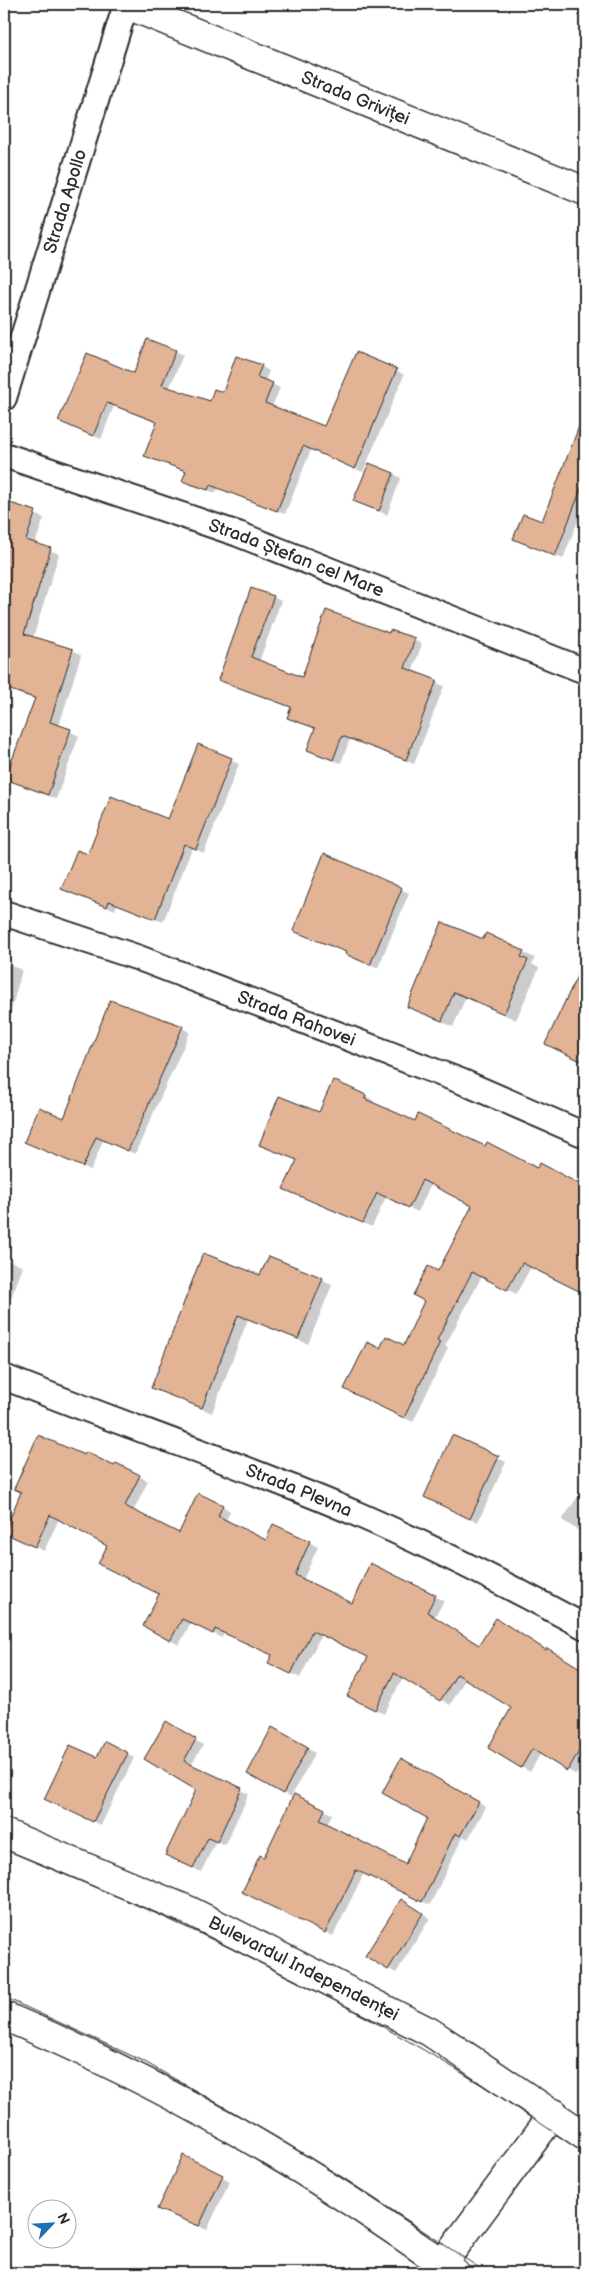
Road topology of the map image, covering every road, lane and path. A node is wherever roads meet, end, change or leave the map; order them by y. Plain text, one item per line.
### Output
1 (126, 4) edge
2 (585, 191) edge
3 (4, 398) edge
4 (4, 455) edge
5 (585, 672) edge
6 (4, 913) edge
7 (585, 1135) edge
8 (4, 1377) edge
9 (585, 1627) edge
10 (4, 1833) edge
11 (4, 2016) edge
12 (554, 2113) junction
13 (585, 2136) edge
14 (448, 2269) edge

1 - 2 main road, Strada Griviței
1 - 3 street, Strada Apollo
4 - 5 street, Strada Ștefan cel Mare
6 - 7 street, Strada Rahovei
8 - 9 street, Strada Plevna
10 - 12 main road, Bulevardul Independenței
11 - 14 main road
12 - 13 main road, Bulevardul Independenței
12 - 14 main road

